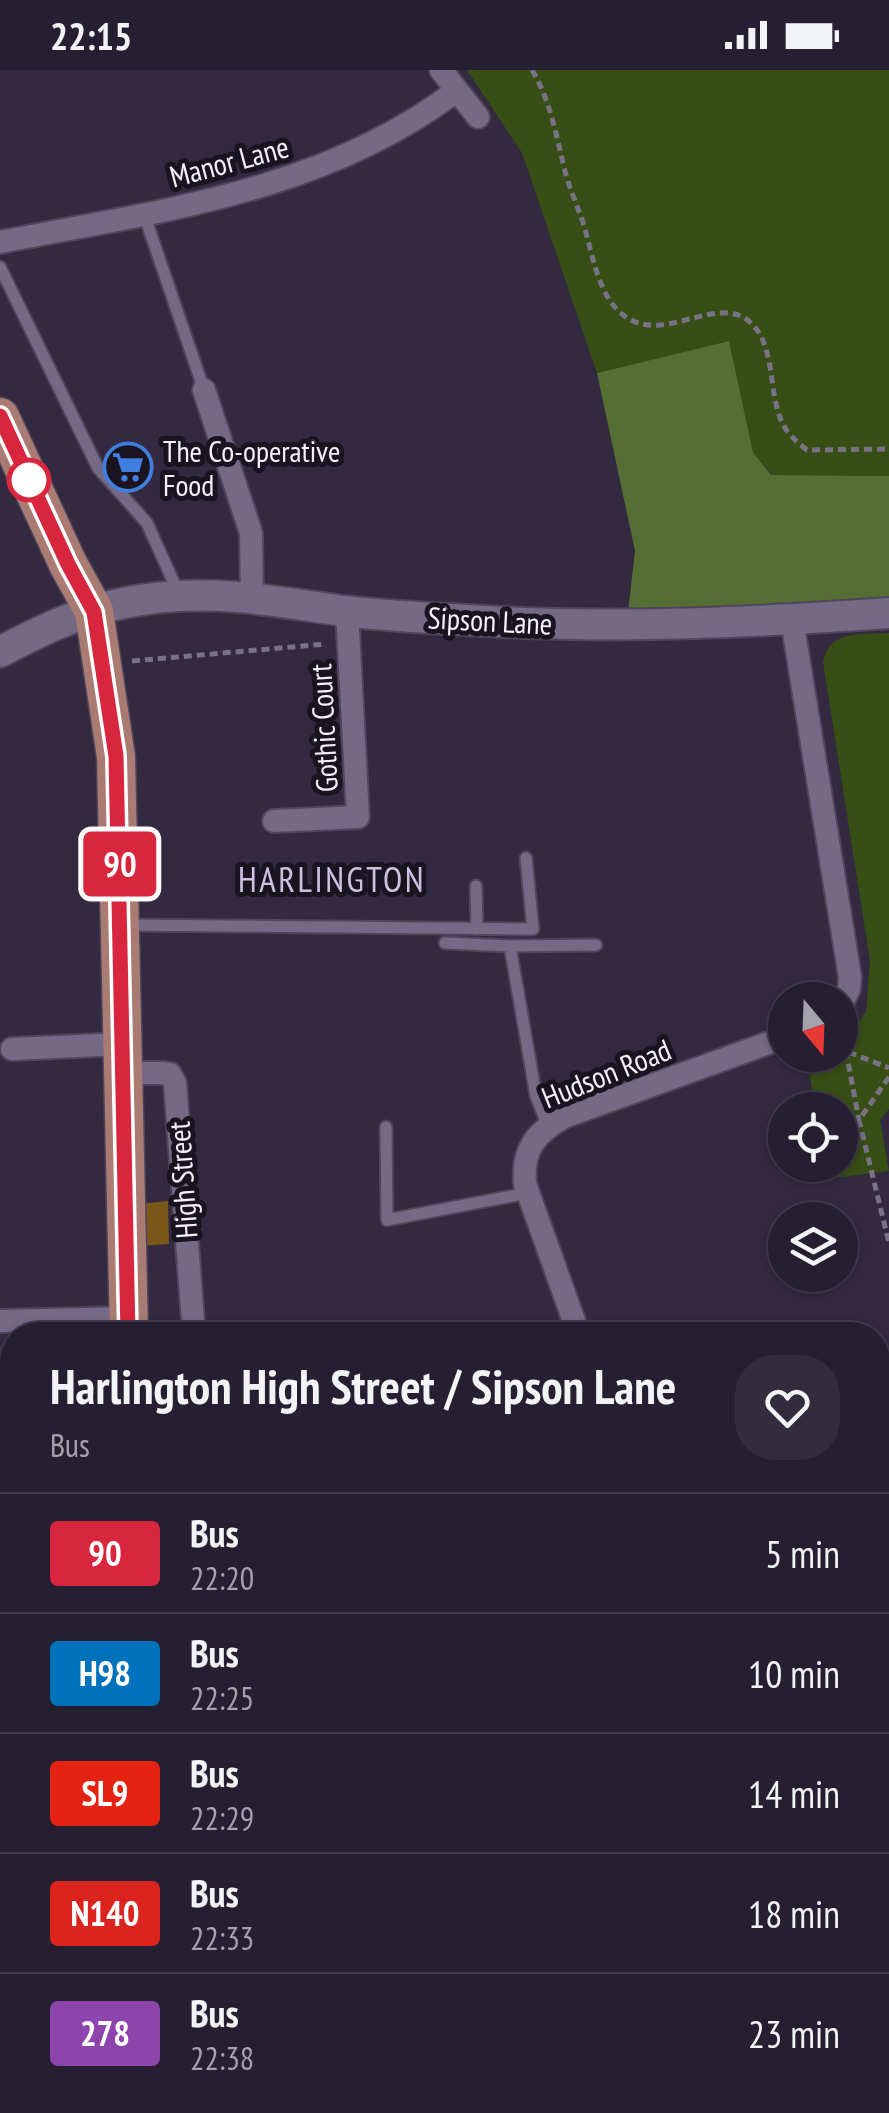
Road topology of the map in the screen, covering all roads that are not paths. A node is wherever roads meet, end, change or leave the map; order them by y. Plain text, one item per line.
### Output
1 (441, 70) edge
2 (456, 91) junction
3 (478, 117) dead end
4 (144, 214) junction
5 (0, 242) edge
6 (0, 267) edge
7 (204, 390) joint
8 (0, 417) edge
9 (180, 596) junction
10 (252, 596) junction
11 (347, 611) junction
12 (94, 612) junction
13 (889, 613) edge
14 (792, 620) junction
15 (0, 652) edge
16 (274, 822) dead end
17 (526, 858) dead end
18 (476, 886) dead end
19 (122, 925) junction
20 (477, 929) junction
21 (446, 943) dead end
22 (596, 945) dead end
23 (510, 946) junction
24 (850, 982) edge
25 (768, 1043) edge
26 (12, 1049) dead end
27 (122, 1058) junction
28 (548, 1126) junction
29 (386, 1127) dead end
30 (528, 1193) junction
31 (0, 1321) edge
32 (26, 1322) edge
33 (128, 1322) edge
34 (193, 1322) edge
35 (574, 1322) edge

1 - 2 street
2 - 3 street
2 - 4 street, Manor Lane
4 - 5 street, Manor Lane
4 - 7 lane
6 - 9 lane
7 - 10 street
8 - 12 main road, High Street
9 - 10 street, Sipson Lane
9 - 12 street, Sipson Lane
10 - 11 street, Sipson Lane
11 - 14 street, Sipson Lane
11 - 16 street, Gothic Court
12 - 15 street, Sipson Lane
12 - 19 main road, High Street
13 - 14 street, Sipson Lane
14 - 24 street
17 - 20 lane
18 - 20 lane
19 - 20 lane
19 - 27 main road, High Street
21 - 23 lane
22 - 23 lane
23 - 28 lane
25 - 28 street, Hudson Road
26 - 27 street, High Street
27 - 33 main road, High Street
27 - 34 street, High Street
28 - 30 street, Hudson Road
29 - 30 lane
30 - 35 street, Hudson Road
31 - 32 street

